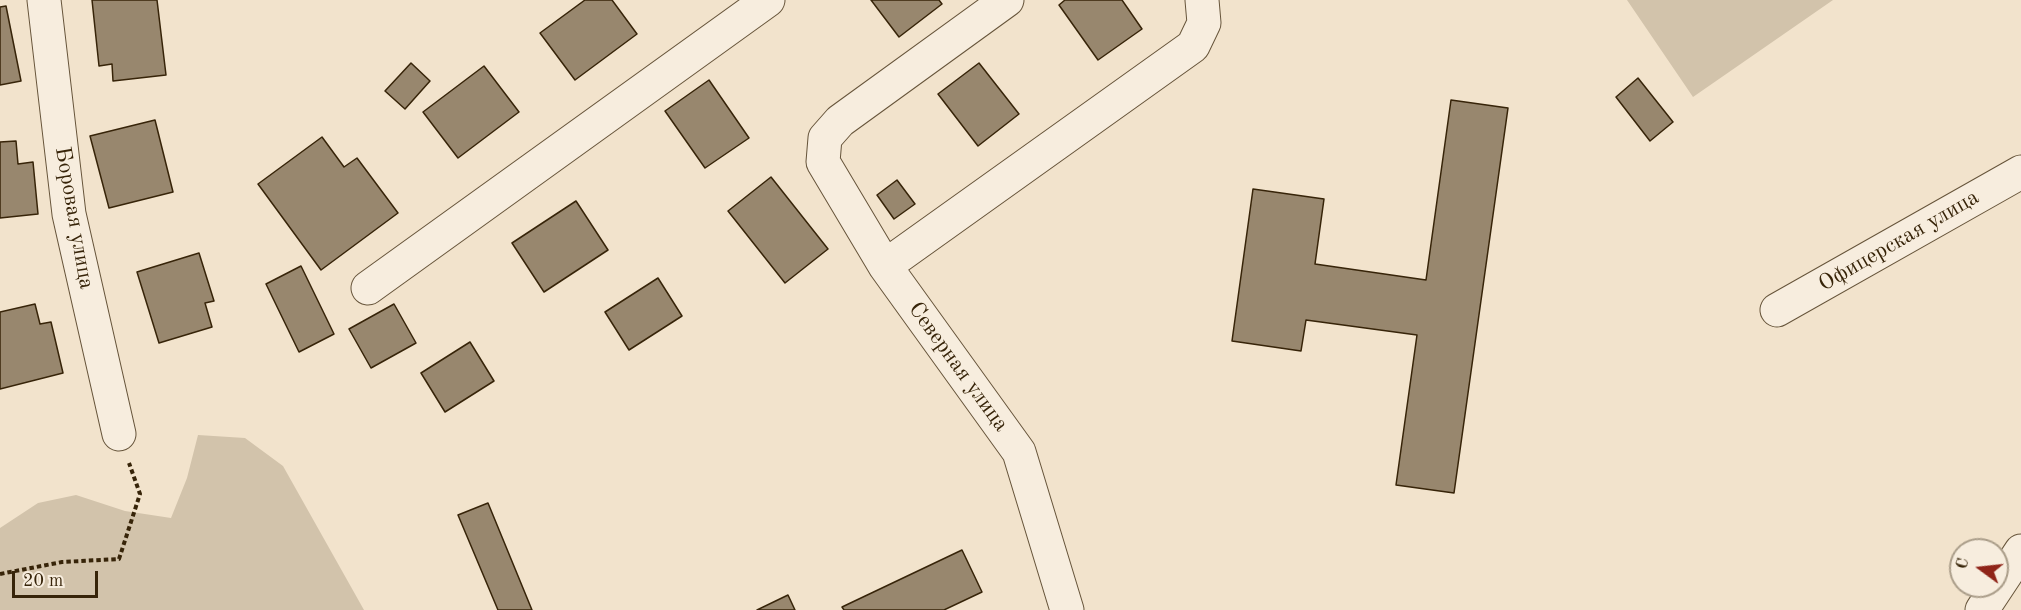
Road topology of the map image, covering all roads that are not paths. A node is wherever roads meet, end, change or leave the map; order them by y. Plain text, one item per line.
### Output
1 (44, 0) edge
2 (768, 0) edge
3 (1007, 0) edge
4 (1202, 0) edge
5 (2021, 172) edge
6 (885, 266) junction
7 (368, 288) dead end
8 (1777, 310) dead end
9 (119, 434) road end
10 (2021, 551) edge
11 (1067, 610) edge
12 (1982, 610) edge

1 - 9 street, Боровая улица
2 - 7 street
3 - 6 street, Северная улица
4 - 6 street
5 - 8 street, Офицерская улица
6 - 11 street, Северная улица
10 - 12 street

